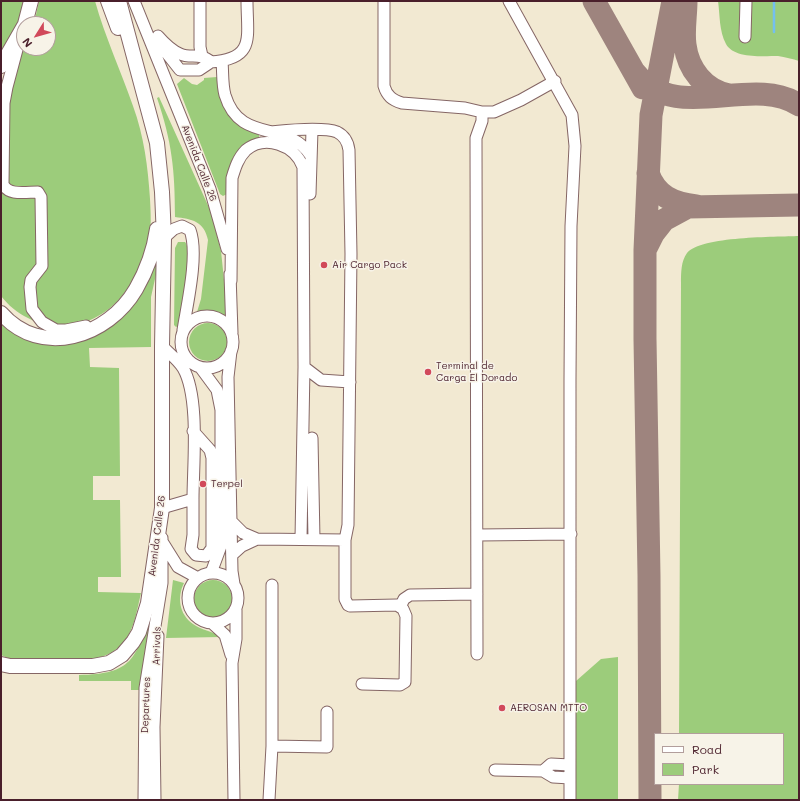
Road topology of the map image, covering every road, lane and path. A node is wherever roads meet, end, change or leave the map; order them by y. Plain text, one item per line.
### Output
1 (31, 1) edge
2 (108, 1) edge
3 (119, 1) edge
4 (134, 1) edge
5 (138, 1) edge
6 (200, 1) edge
7 (247, 1) edge
8 (384, 1) edge
9 (509, 1) edge
10 (746, 1) edge
11 (27, 16) edge
12 (745, 37) dead end
13 (16, 40) edge
14 (166, 49) junction
15 (16, 55) edge
16 (209, 56) junction
17 (1, 66) edge
18 (555, 81) junction
19 (482, 112) junction
20 (150, 115) junction
21 (312, 130) junction
22 (271, 132) junction
23 (311, 156) junction
24 (162, 192) junction
25 (304, 201) junction
26 (164, 238) junction
27 (230, 281) junction
28 (1, 312) edge
29 (106, 321) junction
30 (183, 331) junction
31 (232, 333) junction
32 (162, 346) junction
33 (231, 351) junction
34 (200, 367) junction
35 (304, 367) junction
36 (321, 380) junction
37 (350, 382) junction
38 (303, 392) junction
39 (193, 430) junction
40 (312, 438) dead end
41 (193, 499) junction
42 (162, 508) junction
43 (194, 512) junction
44 (212, 512) junction
45 (231, 521) junction
46 (571, 534) junction
47 (478, 535) junction
48 (301, 539) junction
49 (258, 540) junction
50 (314, 540) junction
51 (345, 540) junction
52 (162, 543) junction
53 (232, 556) junction
54 (211, 573) junction
55 (198, 578) junction
56 (234, 584) junction
57 (272, 585) dead end
58 (477, 594) junction
59 (400, 607) junction
60 (236, 610) junction
61 (159, 611) junction
62 (213, 624) junction
63 (477, 654) dead end
64 (232, 663) junction
65 (1, 664) edge
66 (362, 684) dead end
67 (326, 712) dead end
68 (272, 746) junction
69 (570, 765) junction
70 (495, 770) dead end
71 (543, 771) junction
72 (570, 778) junction
73 (144, 800) edge
74 (155, 800) edge
75 (234, 800) edge
76 (269, 800) edge
77 (570, 800) edge

1 - 11 main road
2 - 20 main road, Avenida Calle 26
3 - 20 main road, Avenida Calle 26
4 - 27 street, Avenida Calle 26
5 - 14 street
6 - 16 street
7 - 16 street
8 - 19 street
9 - 18 street
10 - 12 street
13 - 17 main road
14 - 16 street
14 - 16 street
15 - 29 street
16 - 22 street
18 - 19 street
18 - 46 street
19 - 47 street
20 - 24 main road, Avenida Calle 26
21 - 22 street
21 - 23 street
21 - 37 street
22 - 23 street
23 - 25 street
24 - 26 main road, Avenida Calle 26
24 - 29 main road
25 - 27 street
25 - 35 street
26 - 30 street
26 - 32 main road, Avenida Calle 26
27 - 31 street, Avenida Calle 26
28 - 29 main road
30 - 31 street
30 - 34 street
31 - 33 street
32 - 39 street
32 - 42 main road, Avenida Calle 26
33 - 34 street
33 - 45 street
34 - 54 street
35 - 36 street
35 - 38 street
36 - 37 street
36 - 38 street
37 - 51 street
38 - 48 street
39 - 41 street
39 - 44 street
40 - 50 street
41 - 42 street
41 - 43 street
42 - 52 street
42 - 65 main road, Avenida Calle 26
43 - 44 street
43 - 44 street
45 - 49 street
45 - 53 street
46 - 47 street
46 - 69 street
47 - 58 street
48 - 49 street
48 - 50 street
49 - 53 street
50 - 51 street
51 - 59 street
52 - 55 street, Avenida Calle 26
52 - 61 street
53 - 56 street
54 - 55 street
54 - 56 street
55 - 62 street
56 - 60 street
57 - 68 street
58 - 59 street
58 - 63 street
59 - 66 street
60 - 62 street
60 - 64 street
61 - 73 street, Departures
61 - 74 street, Arrivals
62 - 64 street
64 - 75 street
67 - 68 street
68 - 76 street
69 - 71 street
69 - 72 street
70 - 71 street
71 - 72 street
72 - 77 street

